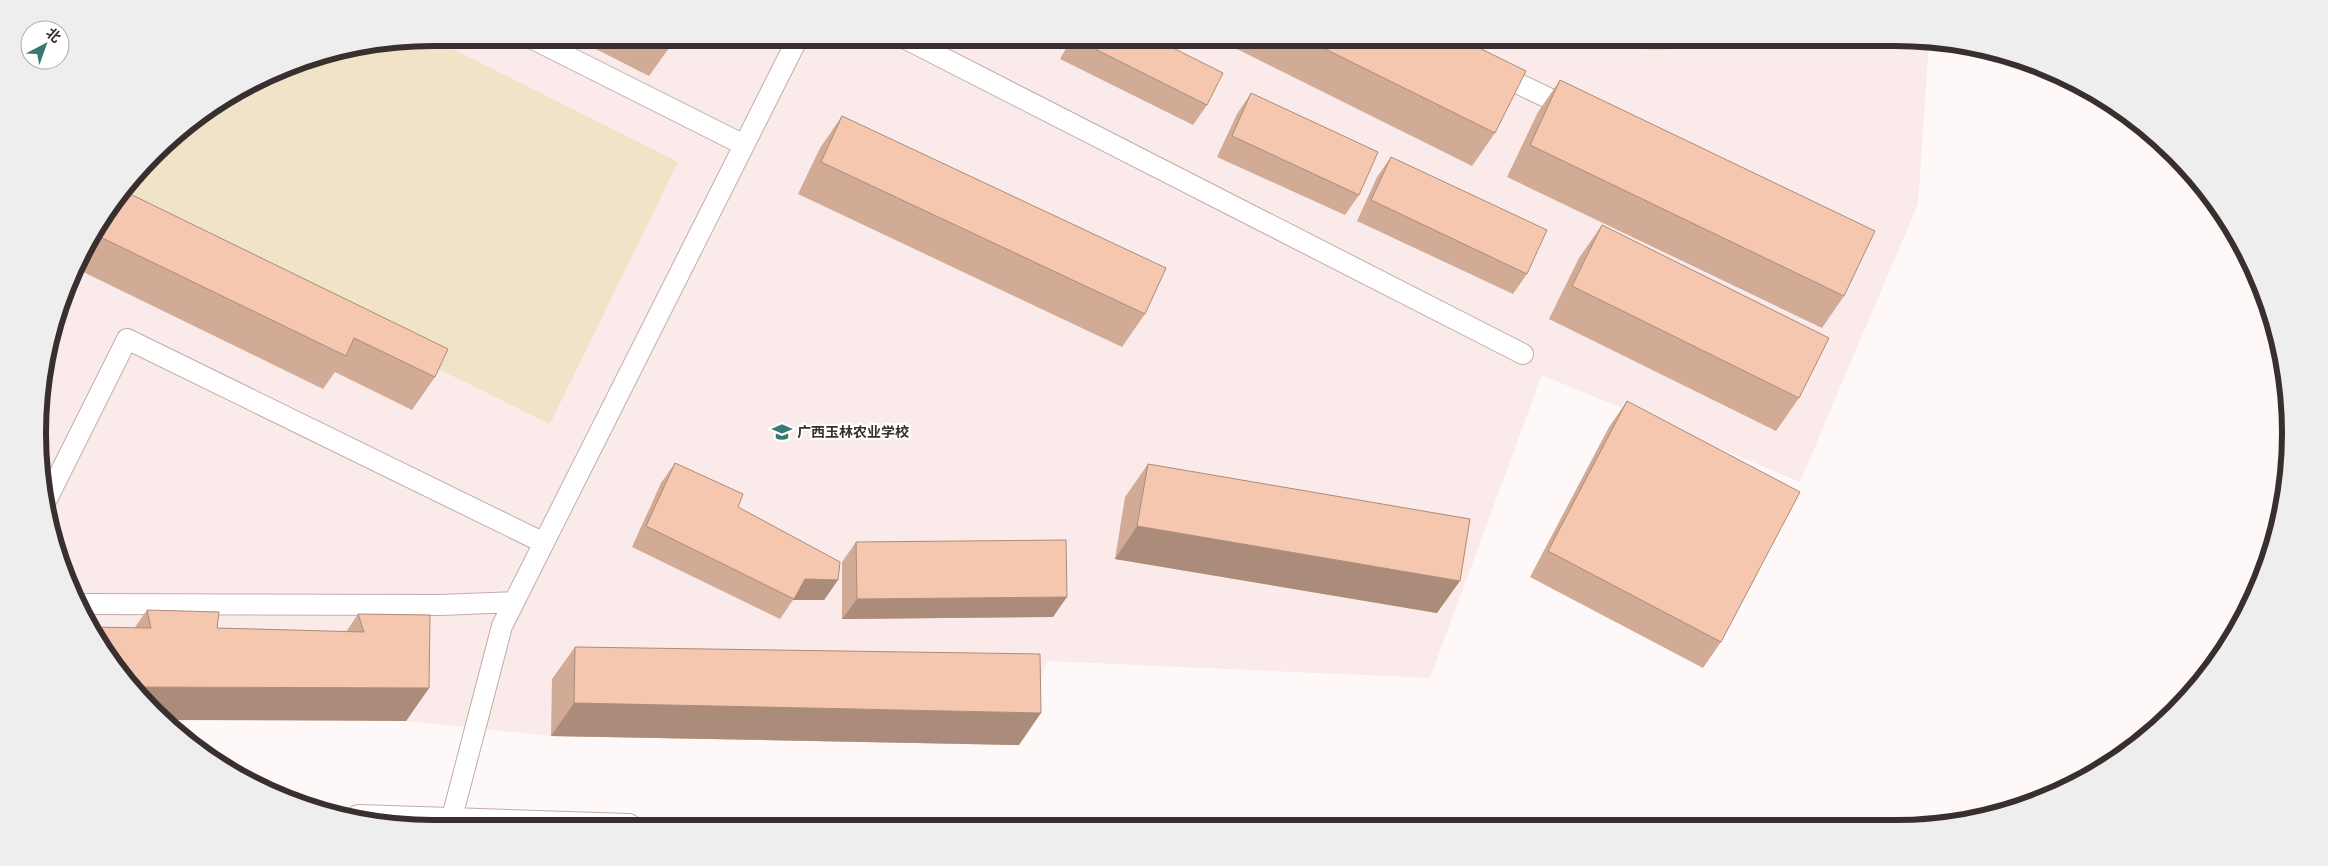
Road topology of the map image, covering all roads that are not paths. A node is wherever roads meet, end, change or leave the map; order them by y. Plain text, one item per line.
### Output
1 (547, 46) edge
2 (794, 46) edge
3 (920, 46) edge
4 (1476, 64) edge
5 (1584, 116) edge
6 (744, 145) junction
7 (1523, 354) dead end
8 (51, 491) edge
9 (544, 543) junction
10 (514, 602) junction
11 (86, 604) edge
12 (452, 820) edge

1 - 6 lane
2 - 6 lane
3 - 7 lane
4 - 5 lane
6 - 9 lane
8 - 9 lane
9 - 10 lane
10 - 11 lane
10 - 12 lane

